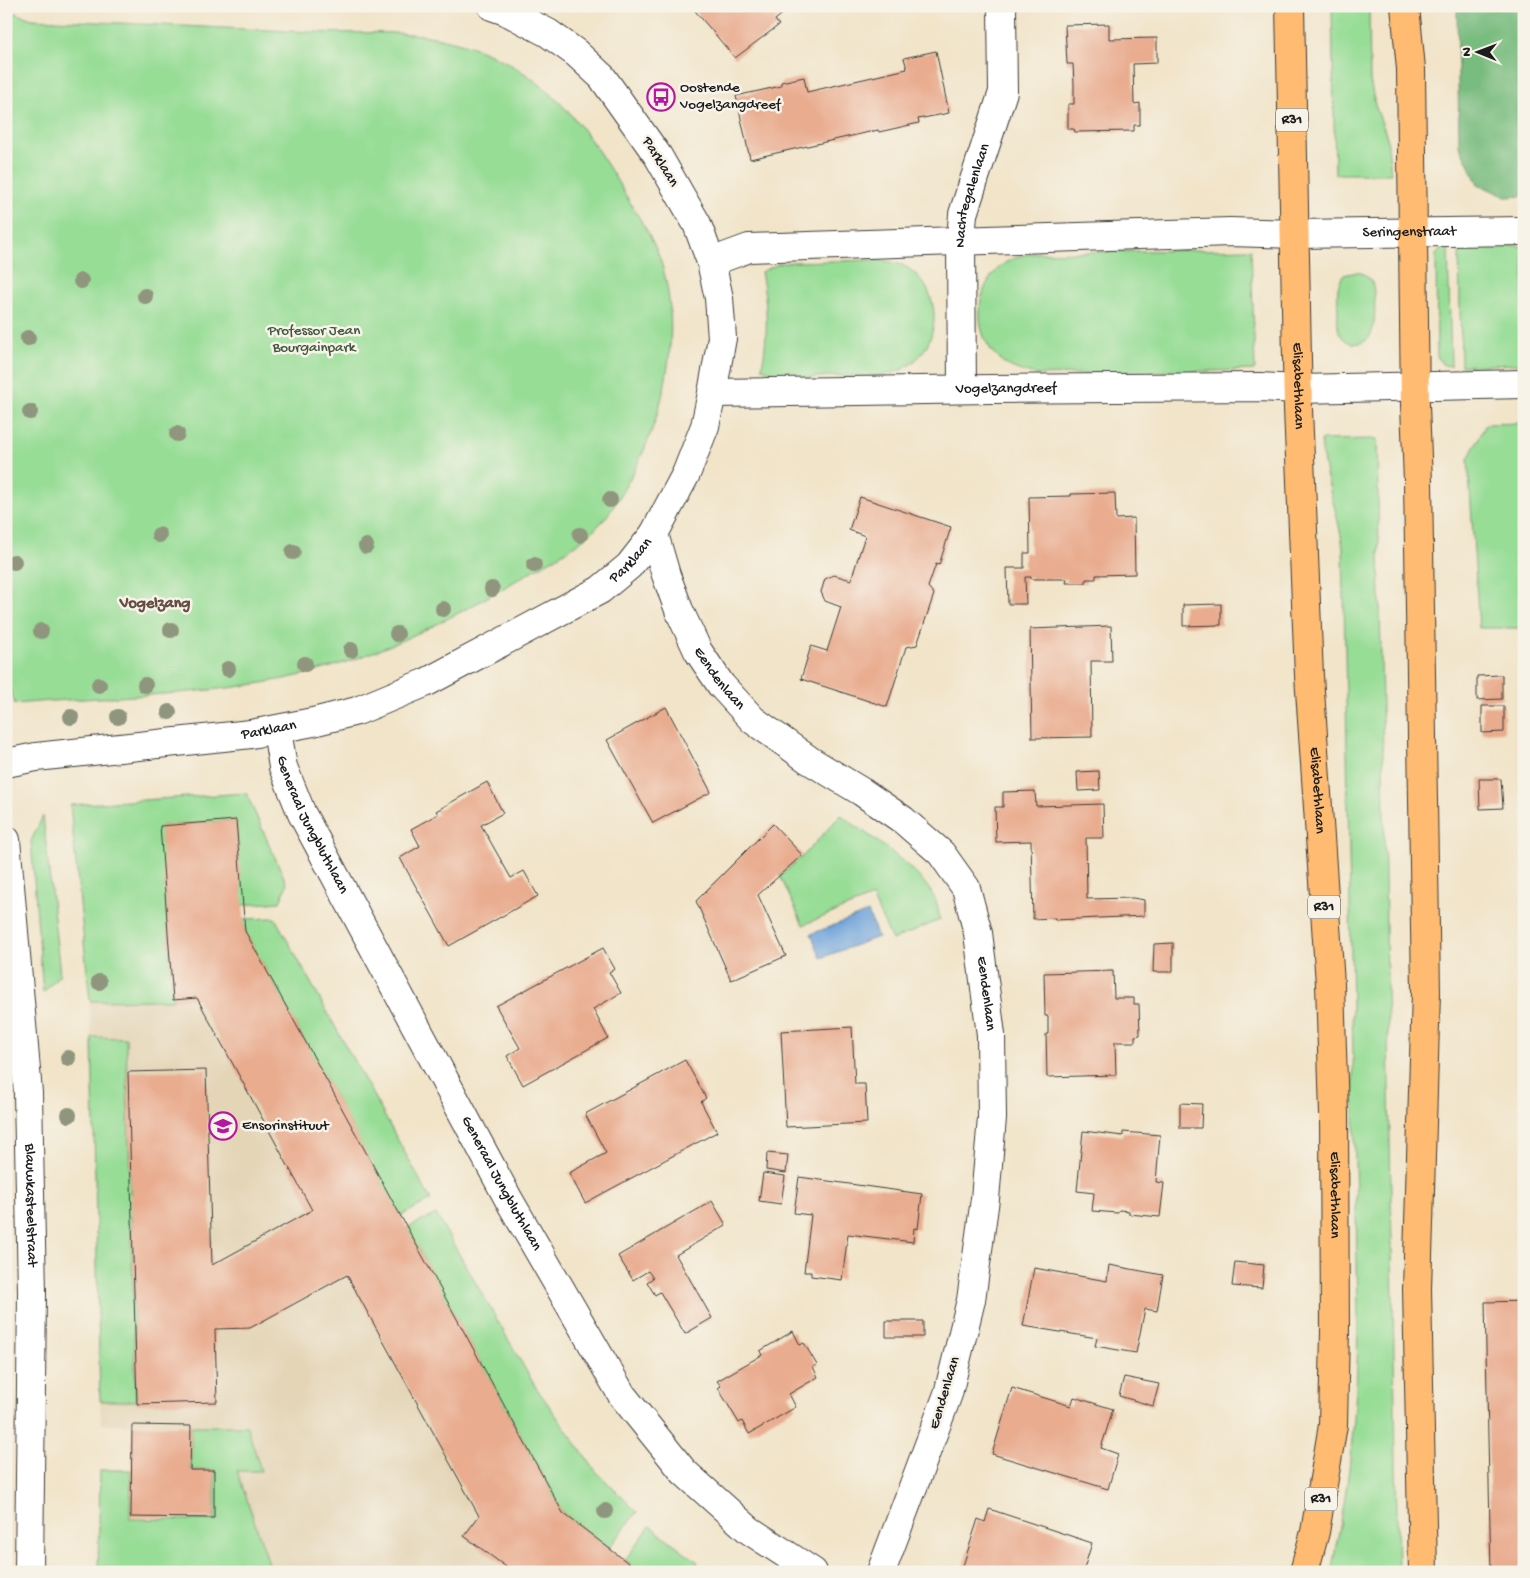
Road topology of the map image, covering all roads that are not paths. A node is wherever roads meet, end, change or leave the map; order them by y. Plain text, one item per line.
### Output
1 (492, 6) edge
2 (1002, 6) edge
3 (1290, 6) edge
4 (1405, 6) edge
5 (1524, 231) edge
6 (1414, 232) junction
7 (1295, 234) junction
8 (961, 240) junction
9 (711, 262) junction
10 (1524, 384) edge
11 (1416, 386) junction
12 (962, 389) junction
13 (1299, 389) junction
14 (712, 393) junction
15 (654, 534) junction
16 (276, 730) junction
17 (6, 763) edge
18 (6, 840) edge
19 (30, 1572) edge
20 (813, 1572) edge
21 (881, 1572) edge
22 (1304, 1572) edge
23 (1423, 1572) edge

1 - 9 street, Parklaan
2 - 8 street, Nachtegalenlaan
3 - 7 main road, Elisabethlaan / R31
4 - 6 main road
5 - 6 street, Seringenstraat
6 - 7 street, Seringenstraat
6 - 11 main road
7 - 8 street
7 - 13 main road, Elisabethlaan / R31
8 - 9 street
8 - 12 street, Nachtegalenlaan
9 - 14 street, Parklaan
10 - 11 street
11 - 13 street
11 - 23 main road
12 - 13 street, Vogelzangdreef
12 - 14 street, Vogelzangdreef
13 - 22 main road, Elisabethlaan / R31
14 - 15 street, Parklaan
15 - 16 street, Parklaan
15 - 21 street, Eendenlaan
16 - 17 street, Parklaan
16 - 20 street, Generaal Jungbluthlaan
18 - 19 street, Blauwkasteelstraat

